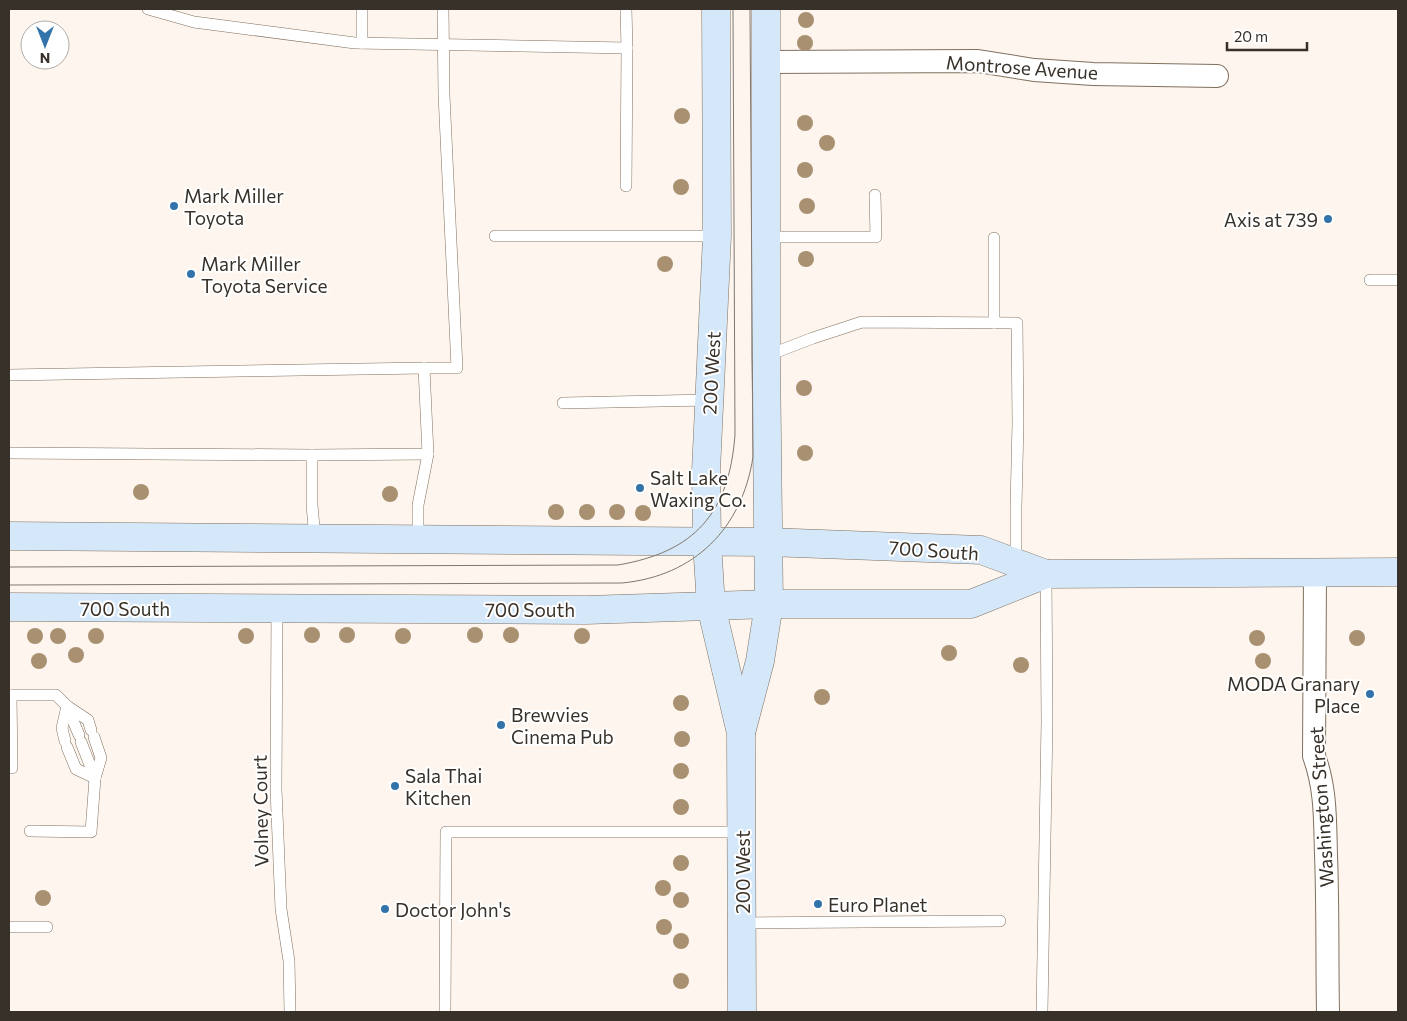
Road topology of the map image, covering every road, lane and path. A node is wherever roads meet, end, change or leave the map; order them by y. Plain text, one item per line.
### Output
1 (148, 9) edge
2 (362, 9) edge
3 (443, 9) edge
4 (626, 9) edge
5 (716, 9) edge
6 (766, 9) edge
7 (362, 43) junction
8 (443, 44) junction
9 (627, 48) junction
10 (767, 62) junction
11 (1217, 76) dead end
12 (626, 186) dead end
13 (875, 195) dead end
14 (495, 236) dead end
15 (717, 236) junction
16 (767, 237) junction
17 (994, 238) dead end
18 (1370, 280) dead end
19 (1398, 280) edge
20 (994, 323) junction
21 (766, 356) junction
22 (424, 368) junction
23 (9, 374) edge
24 (710, 400) junction
25 (563, 403) dead end
26 (9, 453) edge
27 (428, 454) junction
28 (312, 455) junction
29 (9, 536) edge
30 (315, 538) junction
31 (418, 539) junction
32 (707, 542) junction
33 (768, 542) junction
34 (1016, 563) junction
35 (1398, 572) edge
36 (1315, 573) junction
37 (1046, 574) junction
38 (769, 604) junction
39 (711, 606) junction
40 (9, 607) edge
41 (277, 608) junction
42 (10, 695) edge
43 (67, 706) junction
44 (742, 733) junction
45 (9, 768) edge
46 (95, 778) junction
47 (30, 831) dead end
48 (742, 832) junction
49 (1000, 921) dead end
50 (742, 923) junction
51 (9, 927) edge
52 (48, 927) dead end
53 (290, 1012) edge
54 (445, 1012) edge
55 (742, 1012) edge
56 (1042, 1012) edge
57 (1328, 1012) edge

1 - 7 lane
2 - 7 lane
3 - 8 lane
4 - 9 lane
5 - 15 street, 200 West
6 - 10 street, 200 West
7 - 8 lane
8 - 9 lane
8 - 22 lane
9 - 12 lane
10 - 11 street, Montrose Avenue
10 - 16 street, 200 West
13 - 16 lane
14 - 15 lane
15 - 24 street, 200 West
16 - 21 street, 200 West
17 - 20 lane
18 - 19 lane
20 - 21 lane
20 - 34 lane
21 - 33 street, 200 West
22 - 23 lane
22 - 27 lane
24 - 25 lane
24 - 32 street, 200 West
26 - 28 lane
27 - 28 lane
27 - 31 lane
28 - 30 lane
29 - 30 street, 700 South
30 - 31 street, 700 South
31 - 32 street, 700 South
32 - 33 street, 700 South
32 - 39 street, 200 West
33 - 34 street, 700 South
33 - 38 street, 200 West
34 - 37 street, 700 South
35 - 36 street, 700 South
36 - 37 street, 700 South
36 - 57 street, Washington Street
37 - 38 street, 700 South
37 - 56 lane
38 - 39 street, 700 South
38 - 44 street, 200 West
39 - 41 street, 700 South
39 - 44 street, 200 West
40 - 41 street, 700 South
41 - 53 lane, Volney Court
42 - 43 lane
42 - 45 lane
43 - 46 lane
43 - 46 lane
43 - 46 lane
44 - 48 street, 200 West
46 - 47 lane
48 - 50 street, 200 West
48 - 54 lane
49 - 50 lane
50 - 55 street, 200 West
51 - 52 lane

